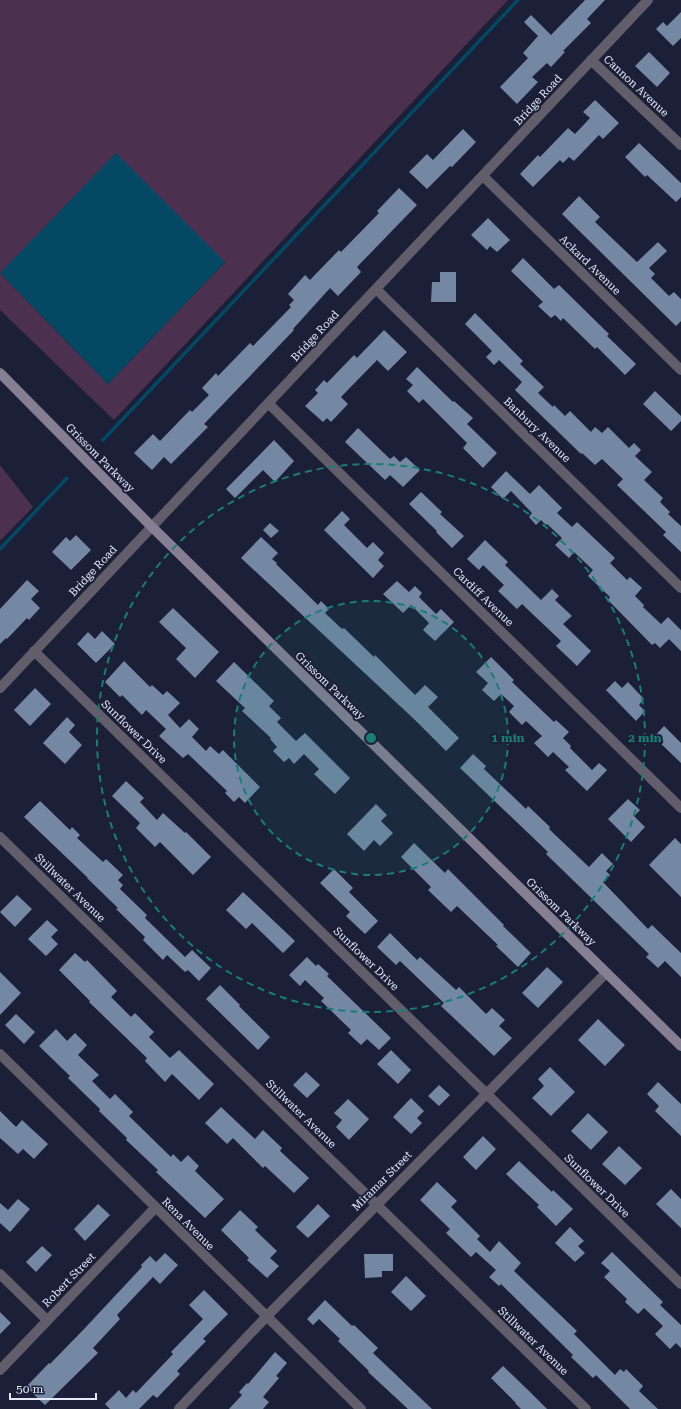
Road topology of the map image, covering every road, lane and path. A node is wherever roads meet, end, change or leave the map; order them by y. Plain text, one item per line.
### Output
1 (648, 0) edge
2 (591, 60) junction
3 (681, 145) edge
4 (483, 176) junction
5 (376, 289) junction
6 (681, 370) edge
7 (0, 373) edge
8 (269, 404) junction
9 (151, 526) junction
10 (681, 588) edge
11 (34, 651) junction
12 (0, 688) edge
13 (681, 808) edge
14 (0, 837) edge
15 (606, 973) junction
16 (681, 1046) edge
17 (0, 1054) edge
18 (485, 1094) junction
19 (376, 1204) junction
20 (155, 1208) junction
21 (0, 1274) edge
22 (681, 1284) edge
23 (266, 1317) junction
24 (47, 1320) junction
25 (0, 1370) edge
26 (179, 1409) edge
27 (361, 1409) edge
28 (586, 1409) edge

1 - 2 street, Bridge Road
2 - 3 street, Cannon Avenue
2 - 4 street, Bridge Road
4 - 5 street, Bridge Road
4 - 6 street, Ackard Avenue
5 - 8 street, Bridge Road
5 - 10 street, Banbury Avenue
7 - 9 main road, Grissom Parkway
8 - 9 street, Bridge Road
8 - 13 street, Cardiff Avenue
9 - 11 street, Bridge Road
9 - 15 main road, Grissom Parkway
11 - 12 street, Bridge Road
11 - 18 street, Sunflower Drive
14 - 19 street, Stillwater Avenue
15 - 16 main road, Grissom Parkway
15 - 18 street, Miramar Street
17 - 20 street, Rena Avenue
18 - 19 street, Miramar Street
18 - 22 street, Sunflower Drive
19 - 23 street, Miramar Street
19 - 28 street, Stillwater Avenue
20 - 23 street, Rena Avenue
20 - 24 street, Robert Street
21 - 24 street
23 - 26 street, Miramar Street
23 - 27 street, Rena Avenue
24 - 25 street, Robert Street

